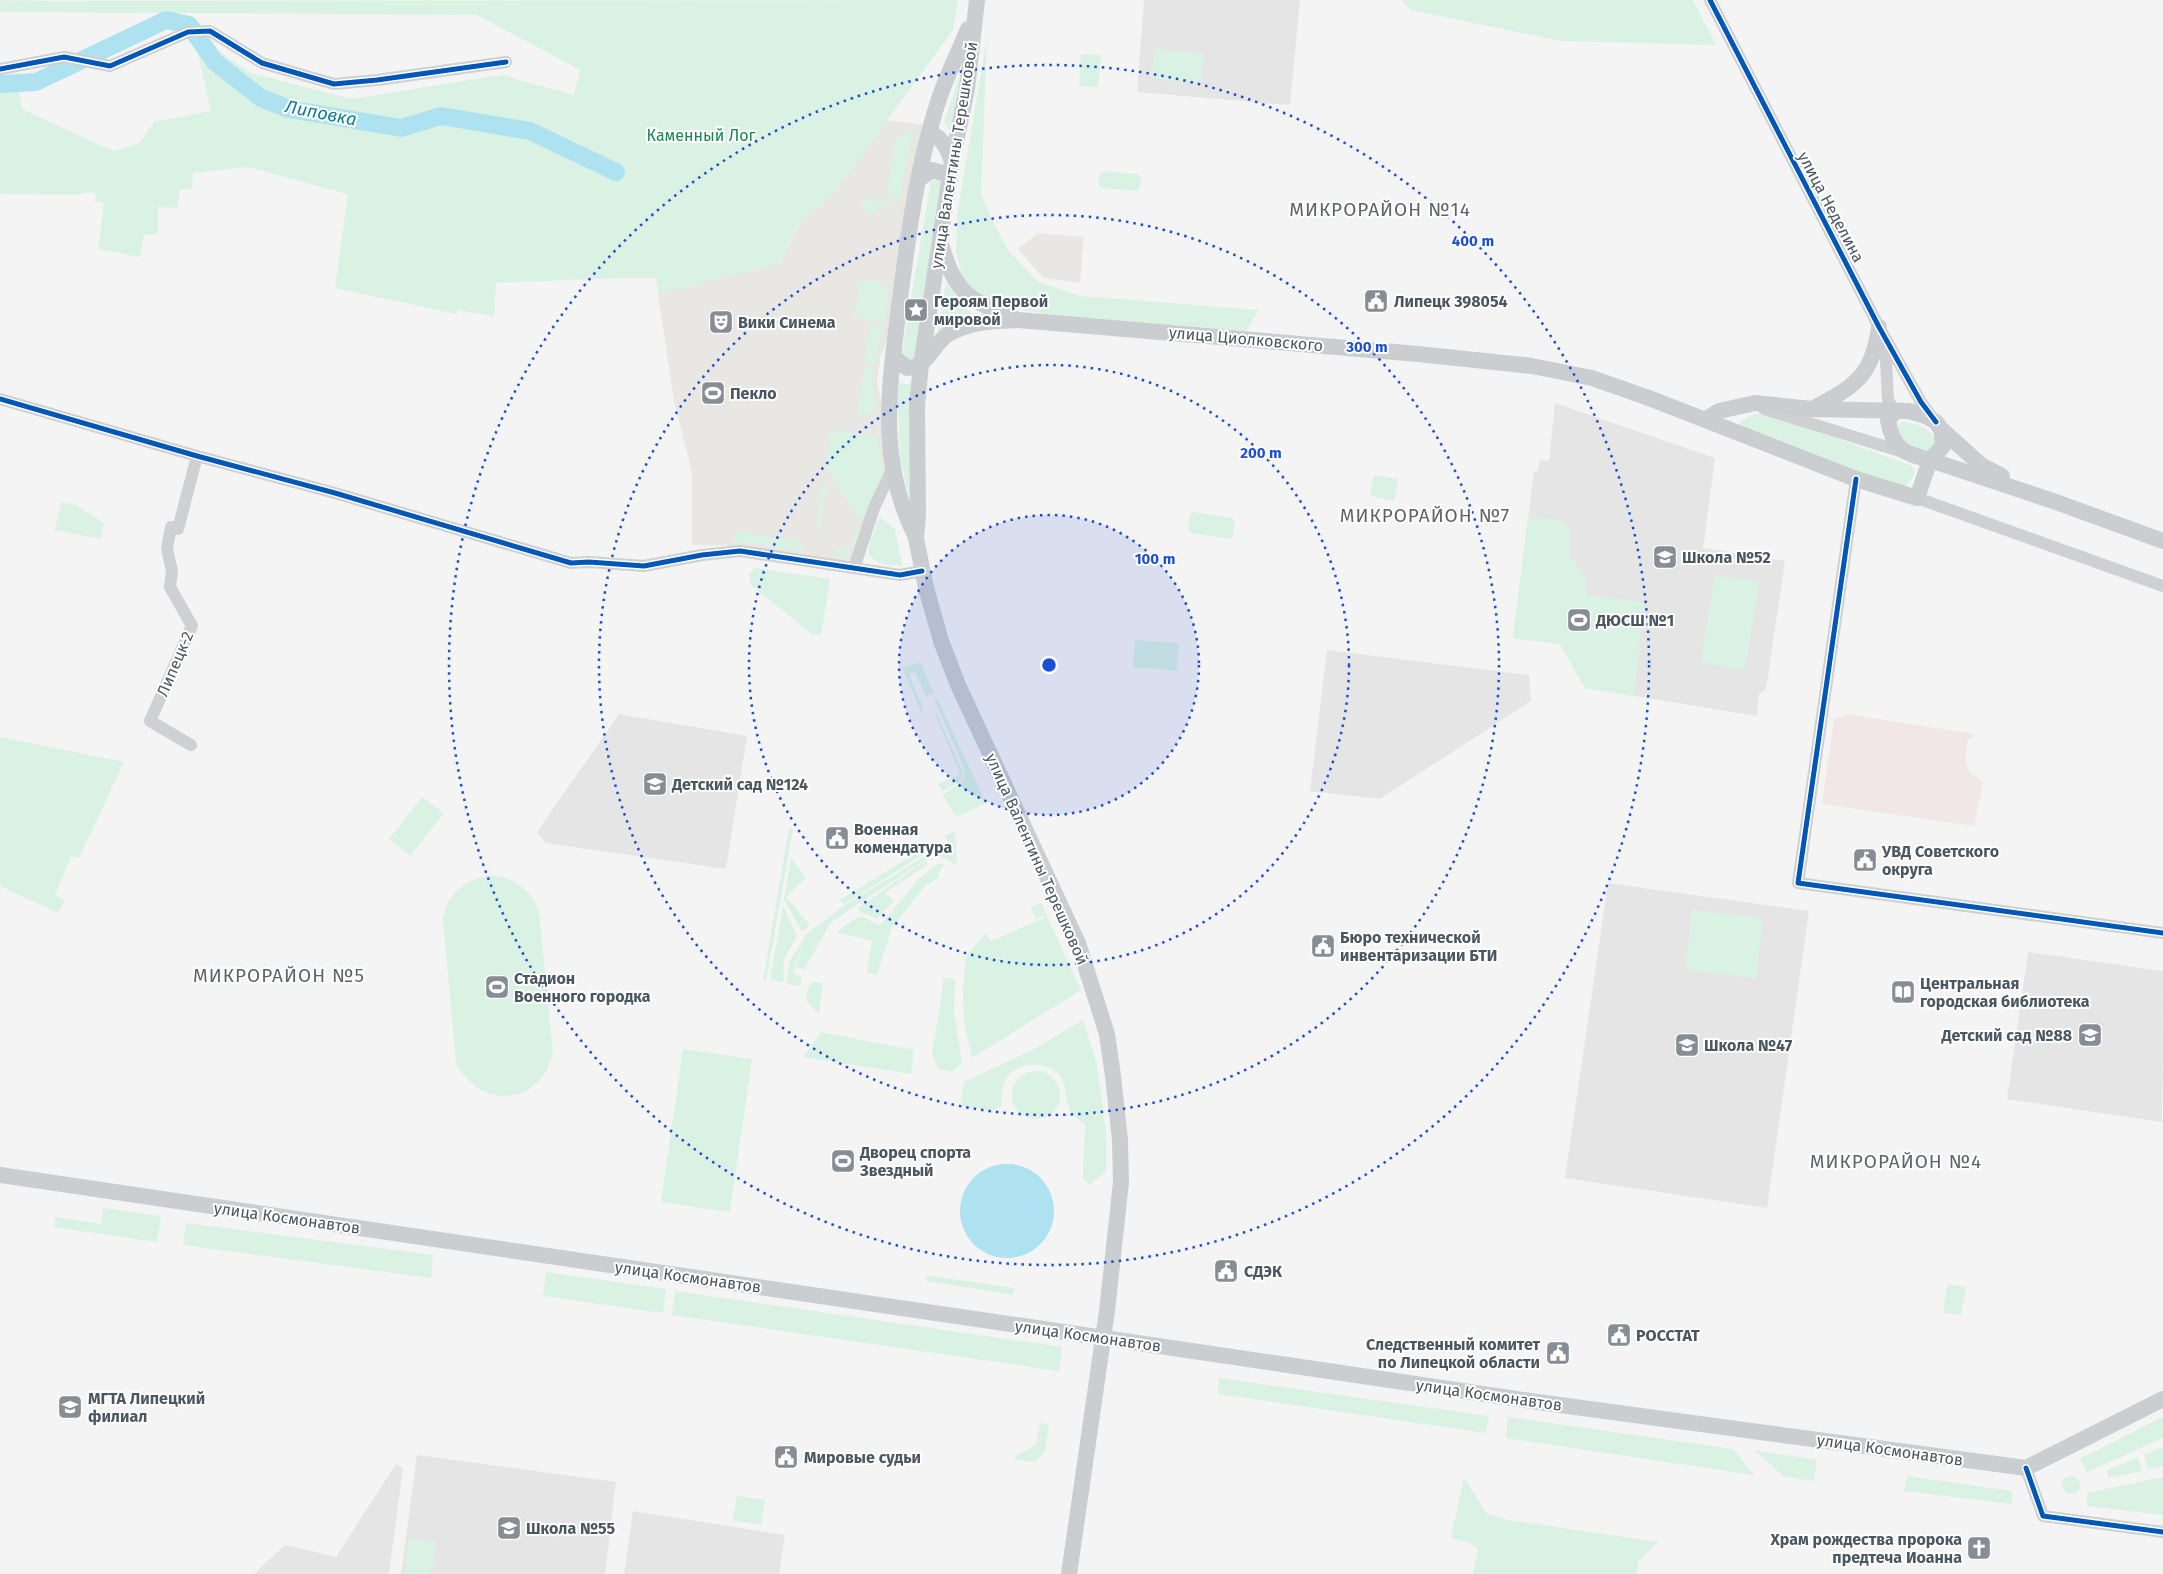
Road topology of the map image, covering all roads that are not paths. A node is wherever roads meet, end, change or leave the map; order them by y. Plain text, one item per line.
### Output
1 (1710, 0) edge
2 (977, 4) edge
3 (506, 62) dead end
4 (0, 69) edge
5 (930, 132) junction
6 (952, 162) junction
7 (950, 179) junction
8 (918, 180) junction
9 (940, 241) junction
10 (1018, 320) junction
11 (1879, 326) junction
12 (893, 356) junction
13 (921, 364) junction
14 (0, 399) edge
15 (1748, 404) junction
16 (1812, 409) junction
17 (1895, 412) junction
18 (1704, 420) junction
19 (1938, 425) junction
20 (1903, 452) junction
21 (197, 456) junction
22 (1930, 460) junction
23 (893, 467) junction
24 (1856, 479) junction
25 (1917, 498) junction
26 (2056, 502) junction
27 (916, 538) junction
28 (2163, 541) edge
29 (860, 550) junction
30 (854, 568) junction
31 (922, 571) junction
32 (878, 572) junction
33 (2163, 586) edge
34 (191, 745) dead end
35 (2163, 933) edge
36 (0, 1175) edge
37 (1103, 1338) junction
38 (2163, 1399) edge
39 (2026, 1468) junction
40 (2163, 1532) edge
41 (1069, 1574) edge

1 - 11 street, улица Неделина
2 - 5 main road, улица Валентины Терешковой
2 - 6 main road, улица Валентины Терешковой
3 - 4 street
5 - 6 main road
5 - 8 main road, улица Валентины Терешковой
6 - 7 main road, улица Валентины Терешковой
7 - 8 main road
7 - 9 main road, улица Валентины Терешковой
8 - 12 main road, улица Валентины Терешковой
9 - 10 main road
9 - 13 main road, улица Валентины Терешковой
10 - 13 main road
10 - 18 main road, улица Циолковского
11 - 16 main road
11 - 17 street, улица Неделина
11 - 19 street, улица Неделина
12 - 13 main road
12 - 23 main road, улица Валентины Терешковой
13 - 27 main road, улица Валентины Терешковой
14 - 21 street
15 - 16 main road
15 - 18 main road
15 - 20 street
16 - 17 main road
17 - 19 main road
17 - 20 main road
18 - 24 main road, улица Циолковского
19 - 22 main road
19 - 26 main road
20 - 22 main road
21 - 30 street
21 - 34 street, Липецк-2
22 - 25 main road
22 - 26 main road
23 - 27 main road, улица Валентины Терешковой
23 - 29 street
24 - 25 main road, улица Циолковского
24 - 35 street
25 - 33 street
26 - 28 main road
27 - 31 main road, улица Валентины Терешковой
29 - 30 street
29 - 32 street
30 - 32 street
31 - 32 street
31 - 37 main road, улица Валентины Терешковой
36 - 37 main road, улица Космонавтов
37 - 39 main road, улица Космонавтов
37 - 41 main road, улица Валентины Терешковой
38 - 39 main road
39 - 40 street

